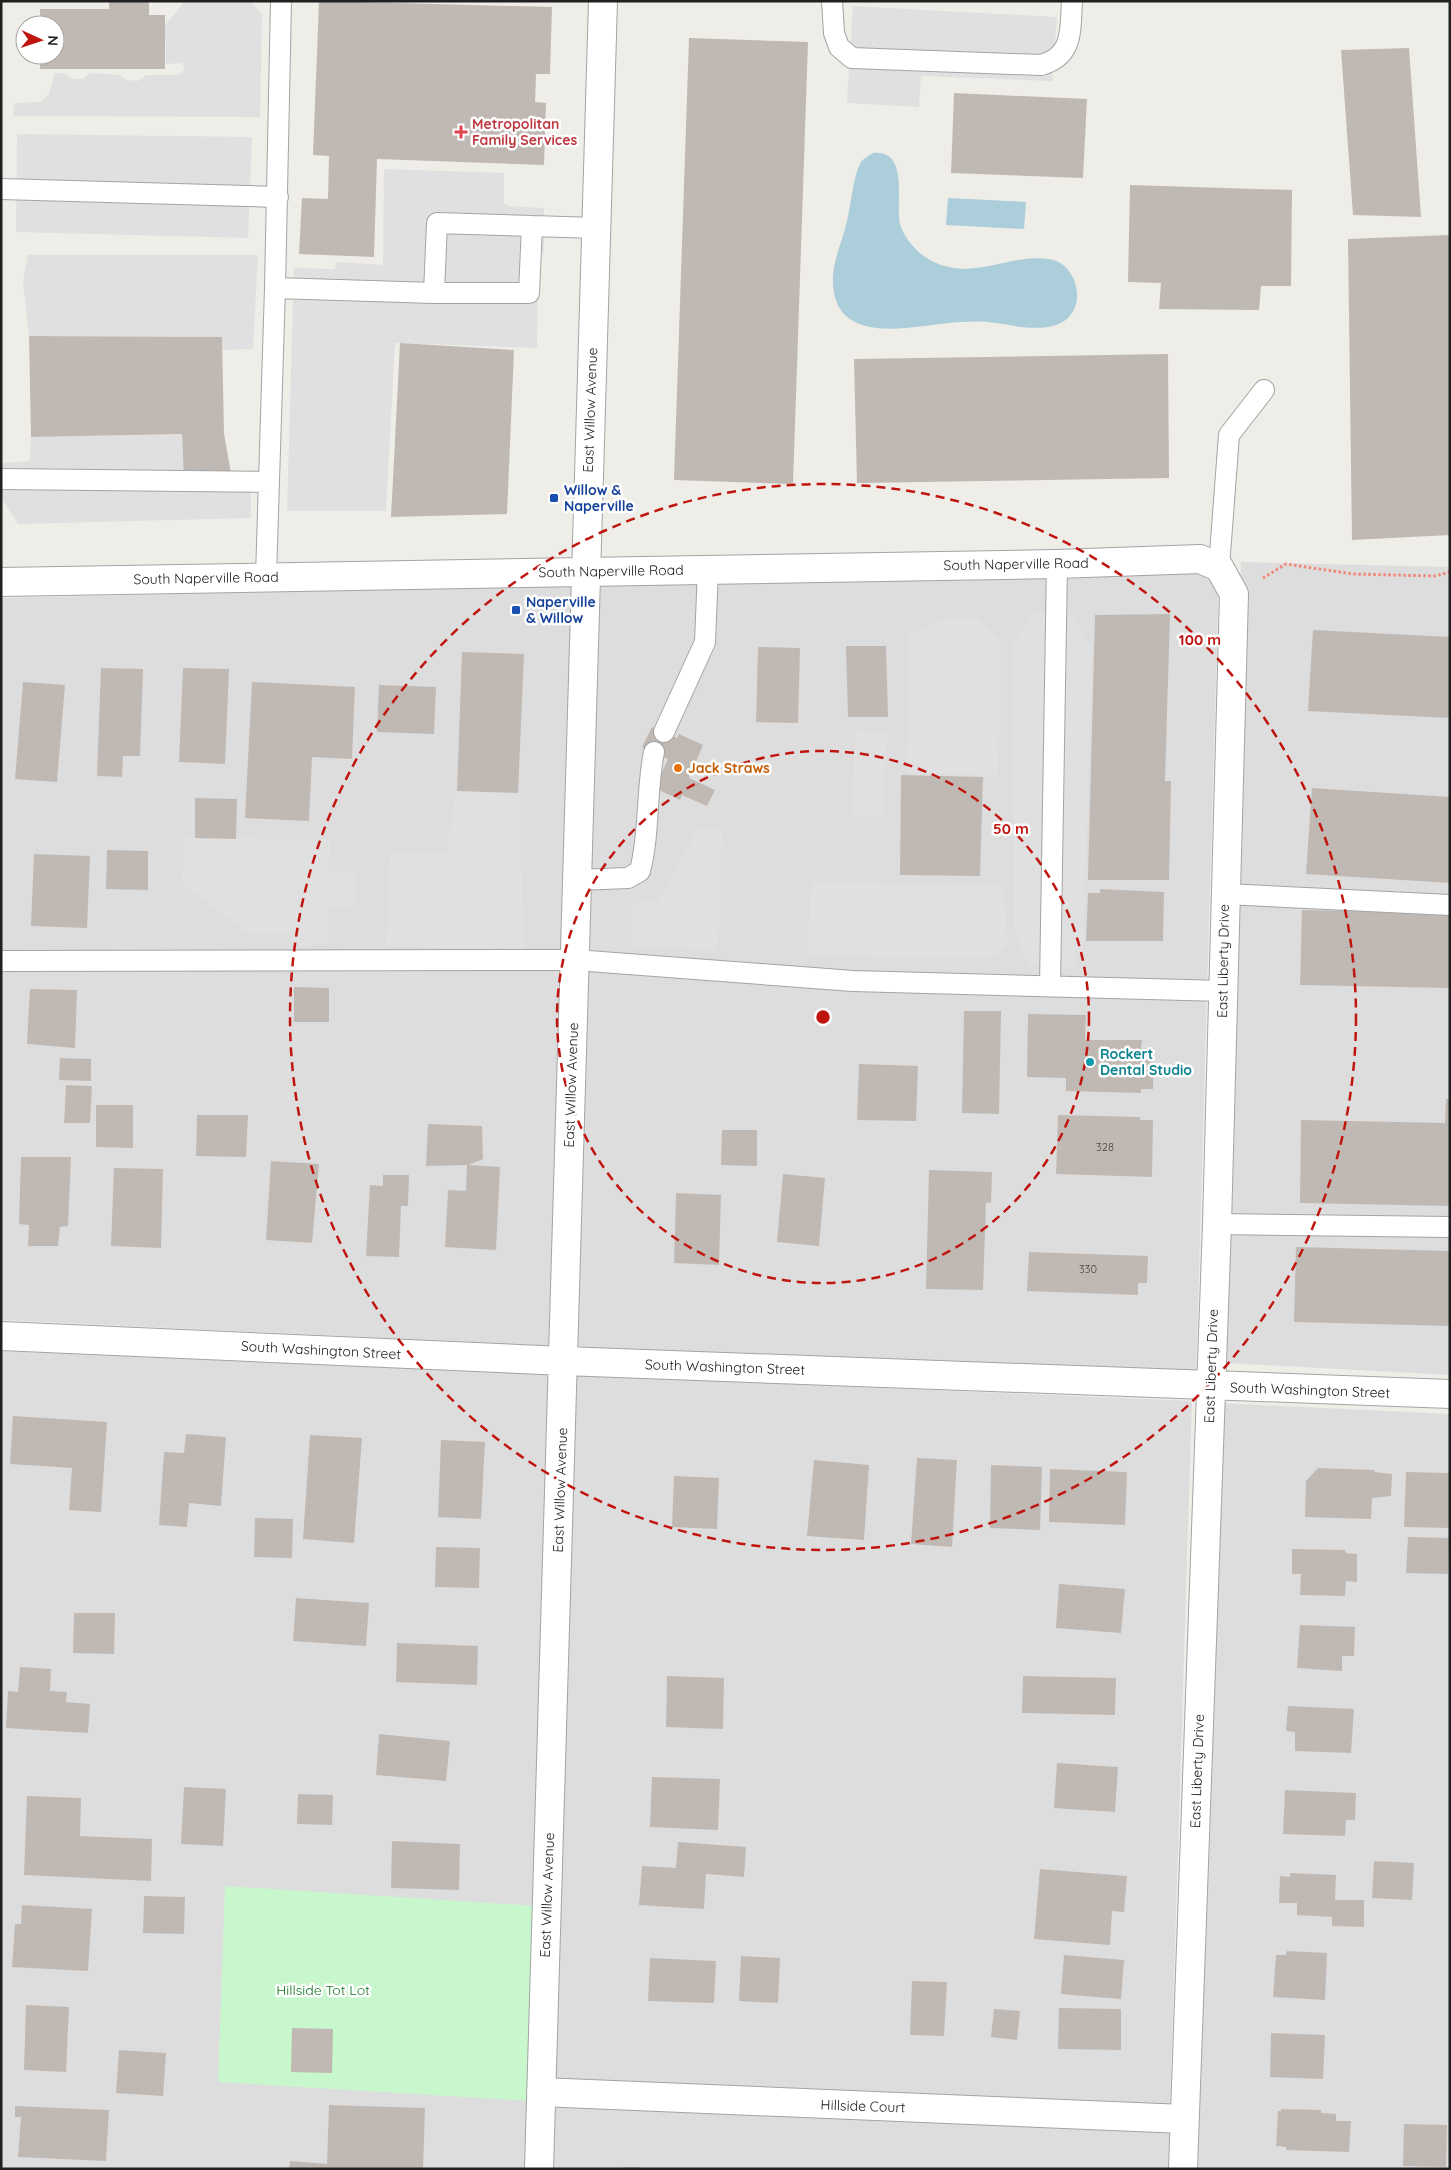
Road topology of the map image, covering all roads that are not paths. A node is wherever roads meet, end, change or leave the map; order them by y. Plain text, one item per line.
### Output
1 (281, 1) edge
2 (603, 1) edge
3 (832, 1) edge
4 (1072, 1) edge
5 (1, 189) edge
6 (278, 198) junction
7 (532, 226) junction
8 (596, 228) junction
9 (275, 288) junction
10 (434, 293) junction
11 (1264, 390) dead end
12 (1, 479) edge
13 (269, 482) junction
14 (1057, 564) junction
15 (1219, 567) junction
16 (708, 569) junction
17 (585, 571) junction
18 (266, 577) junction
19 (1, 582) edge
20 (664, 732) dead end
21 (654, 752) dead end
22 (576, 880) junction
23 (1225, 894) junction
24 (1450, 905) edge
25 (575, 960) junction
26 (1, 961) edge
27 (1050, 986) junction
28 (1222, 991) junction
29 (1217, 1224) junction
30 (1450, 1227) edge
31 (1, 1336) edge
32 (564, 1361) junction
33 (1210, 1386) junction
34 (1450, 1394) edge
35 (542, 2092) junction
36 (1184, 2119) junction
37 (539, 2169) edge
38 (1183, 2169) edge

1 - 6 lane
2 - 8 street, East Willow Avenue
3 - 4 lane
5 - 6 lane
6 - 9 lane
7 - 8 lane
7 - 10 lane
7 - 10 lane
8 - 17 street, East Willow Avenue
9 - 10 lane
9 - 13 lane
11 - 15 lane
12 - 13 lane
13 - 18 lane
14 - 15 street, South Naperville Road
14 - 16 street, South Naperville Road
14 - 27 lane
15 - 23 street, East Liberty Drive
16 - 17 street, South Naperville Road
16 - 20 lane
17 - 18 street, South Naperville Road
17 - 22 street, East Willow Avenue
18 - 19 street, South Naperville Road
21 - 22 lane
22 - 25 street, East Willow Avenue
23 - 24 lane
23 - 28 street, East Liberty Drive
25 - 26 lane
25 - 27 lane
25 - 32 street, East Willow Avenue
27 - 28 lane
28 - 29 street, East Liberty Drive
29 - 30 lane
29 - 33 street, East Liberty Drive
31 - 32 street, South Washington Street
32 - 33 street, South Washington Street
32 - 35 street, East Willow Avenue
33 - 34 street, South Washington Street
33 - 36 street, East Liberty Drive
35 - 36 street, Hillside Court
35 - 37 street, East Willow Avenue
36 - 38 street, East Liberty Drive

